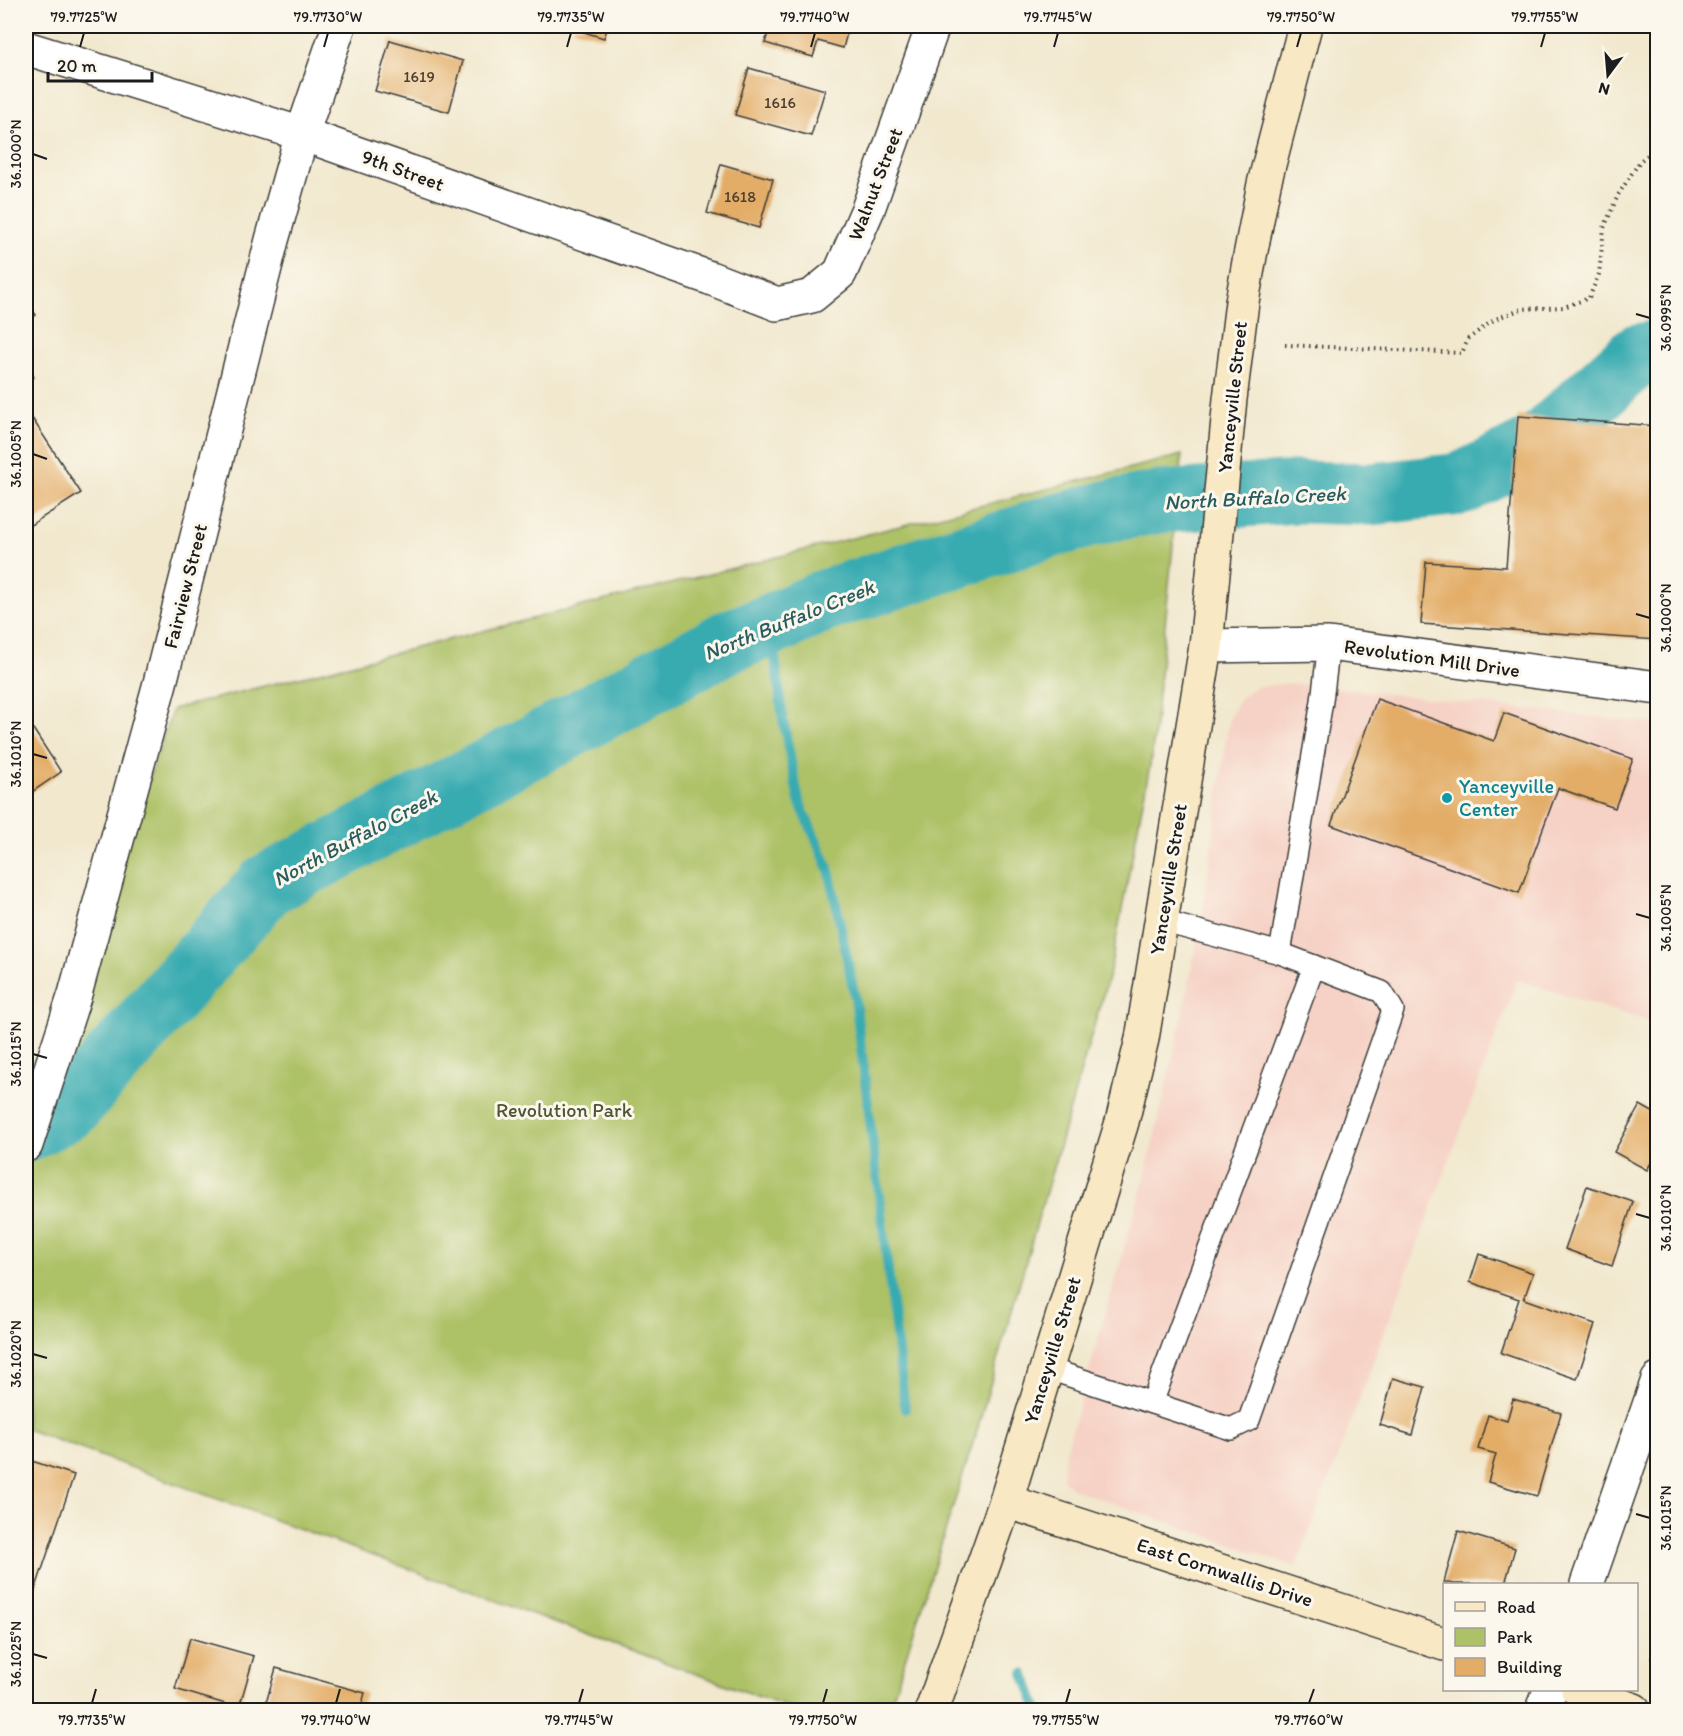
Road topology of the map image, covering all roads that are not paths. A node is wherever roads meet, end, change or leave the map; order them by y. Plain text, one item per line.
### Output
1 (339, 26) edge
2 (933, 26) edge
3 (1305, 26) edge
4 (26, 48) edge
5 (302, 134) junction
6 (777, 304) joint
7 (1329, 644) junction
8 (1206, 646) junction
9 (1658, 688) edge
10 (1161, 921) junction
11 (1280, 953) junction
12 (1314, 966) junction
13 (26, 1145) edge
14 (1046, 1368) junction
15 (1658, 1380) edge
16 (1152, 1403) junction
17 (1006, 1501) junction
18 (1587, 1583) edge
19 (1443, 1644) edge
20 (1549, 1691) edge
21 (1583, 1691) edge
22 (932, 1710) edge
23 (1543, 1710) edge
24 (1634, 1710) edge

1 - 5 street, Fairview Street
2 - 6 street, Walnut Street
3 - 8 main road, Yanceyville Street
4 - 5 street, 9th Street
5 - 6 street, 9th Street
5 - 13 street, Fairview Street
7 - 8 street, Revolution Mill Drive
7 - 9 street, Revolution Mill Drive
7 - 11 lane
8 - 10 main road, Yanceyville Street
10 - 11 lane
10 - 14 main road, Yanceyville Street
11 - 12 lane
12 - 16 lane
12 - 16 lane
14 - 16 lane
14 - 17 main road, Yanceyville Street
15 - 18 street
17 - 19 main road, East Cornwallis Drive
17 - 22 main road, Yanceyville Street
20 - 23 street
21 - 24 main road

